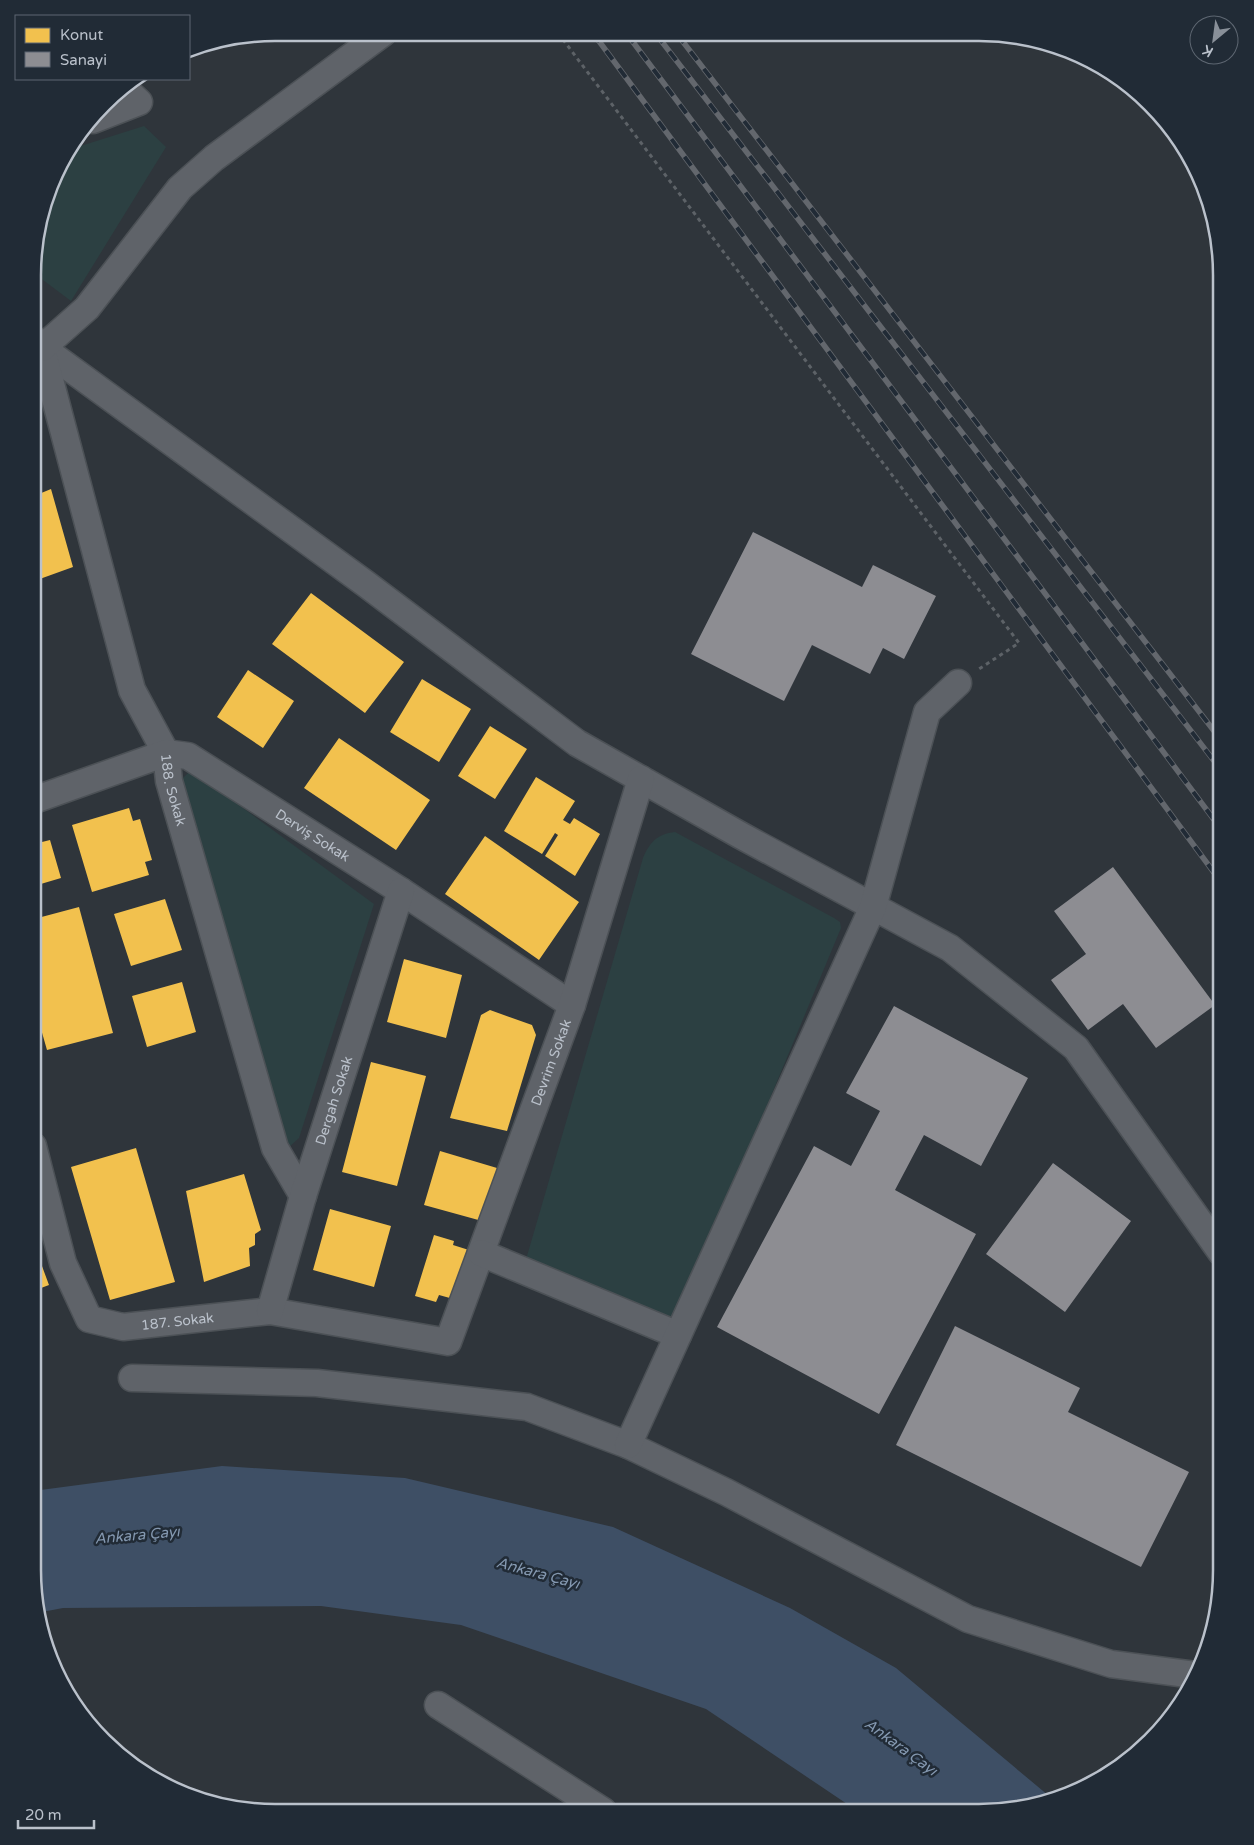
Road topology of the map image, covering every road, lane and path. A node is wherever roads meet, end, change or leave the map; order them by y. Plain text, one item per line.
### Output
1 (372, 41) edge
2 (564, 41) edge
3 (131, 95) edge
4 (113, 107) edge
5 (41, 336) edge
6 (41, 341) edge
7 (41, 353) edge
8 (958, 683) joint
9 (166, 753) junction
10 (641, 779) junction
11 (41, 798) edge
12 (401, 891) junction
13 (874, 907) junction
14 (572, 1005) junction
15 (41, 1178) edge
16 (303, 1196) junction
17 (1213, 1241) edge
18 (481, 1253) junction
19 (270, 1311) junction
20 (678, 1335) junction
21 (448, 1342) joint
22 (132, 1378) dead end
23 (628, 1445) junction
24 (1188, 1674) edge
25 (438, 1705) dead end
26 (591, 1804) edge

1 - 5 street
2 - 8 path
3 - 4 street
6 - 10 street
7 - 9 street, 188. Sokak
8 - 13 street
9 - 11 street
9 - 12 street, Derviş Sokak
9 - 16 street, 188. Sokak
10 - 13 street
10 - 14 street, Devrim Sokak
12 - 14 street, Derviş Sokak
12 - 16 street, Dergah Sokak
13 - 17 street
13 - 20 street
14 - 18 street, Devrim Sokak
15 - 19 street, 187. Sokak
16 - 19 street, Dergah Sokak
18 - 20 street
18 - 21 street, Devrim Sokak
19 - 21 street, 187. Sokak
20 - 23 street
22 - 23 street
23 - 24 street
25 - 26 street

